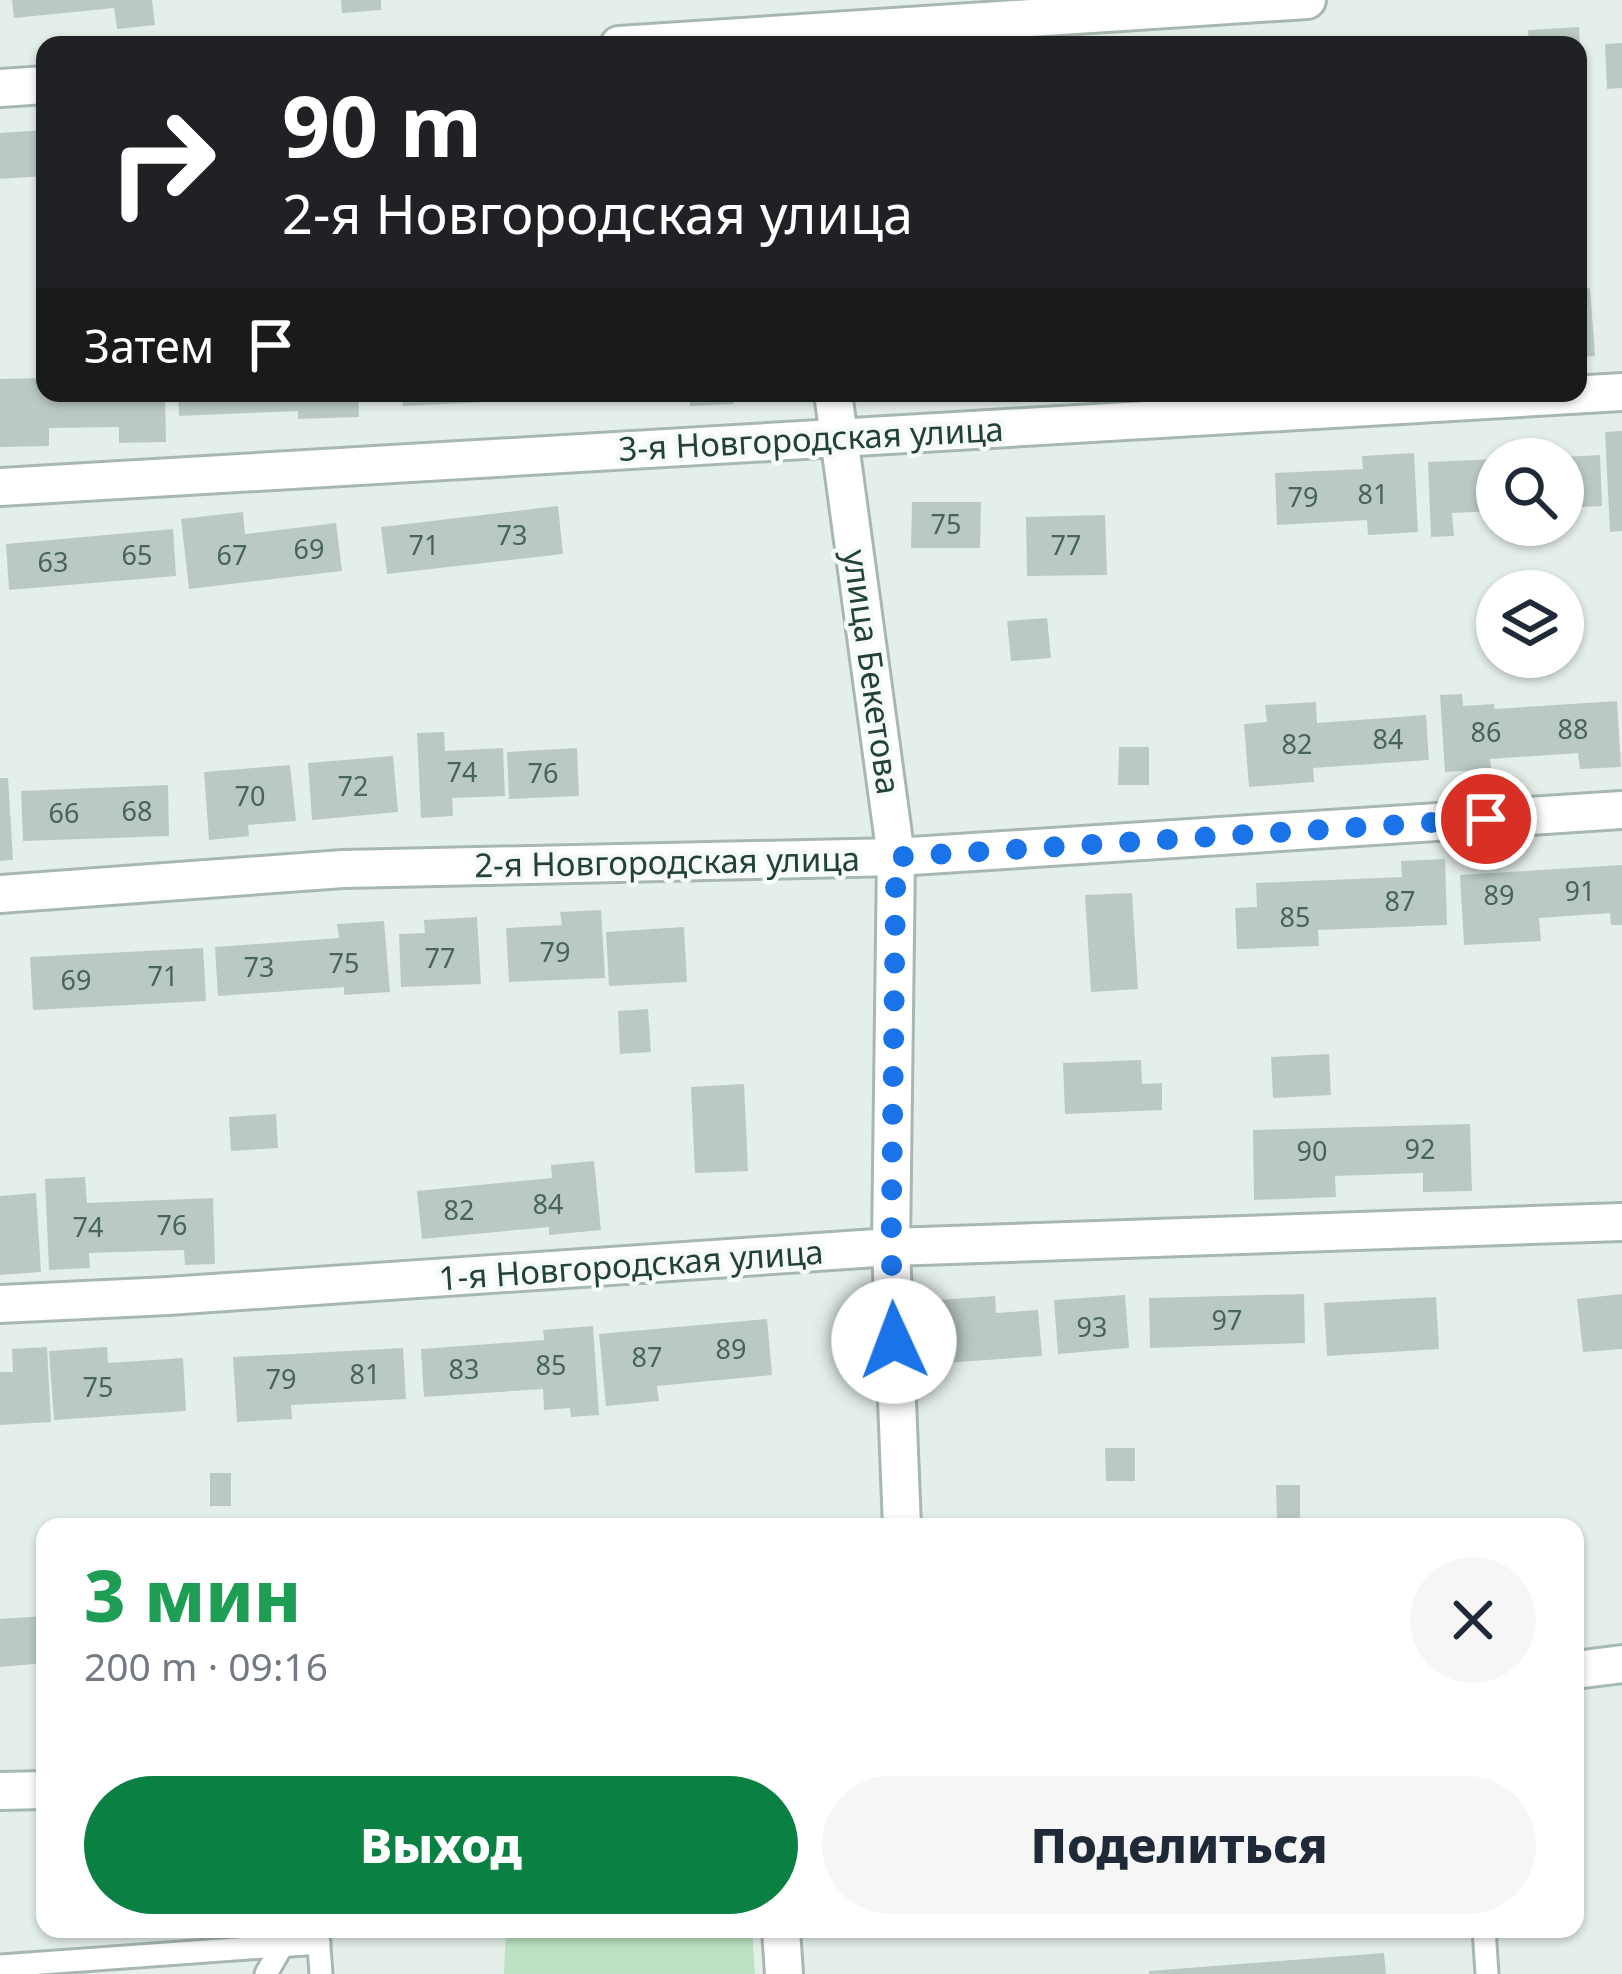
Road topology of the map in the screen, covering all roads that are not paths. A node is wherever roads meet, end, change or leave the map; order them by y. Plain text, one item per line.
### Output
1 (1307, 0) edge
2 (774, 26) edge
3 (693, 36) edge
4 (36, 86) edge
5 (0, 88) edge
6 (1622, 392) edge
7 (1587, 394) edge
8 (834, 402) edge
9 (1448, 402) edge
10 (840, 437) junction
11 (0, 487) edge
12 (1622, 810) edge
13 (896, 857) junction
14 (0, 894) edge
15 (1622, 1222) edge
16 (891, 1247) junction
17 (0, 1304) edge
18 (902, 1518) edge
19 (1622, 1664) edge
20 (1584, 1669) edge
21 (36, 1790) edge
22 (0, 1791) edge
23 (311, 1938) edge
24 (318, 1938) edge
25 (782, 1938) edge
26 (1485, 1938) edge
27 (282, 1946) junction
28 (0, 1966) edge
29 (266, 1974) edge
30 (321, 1974) edge
31 (784, 1974) edge
32 (1487, 1974) edge

1 - 2 street
2 - 3 street
4 - 5 street
6 - 7 street, 3-я Новгородская улица
8 - 10 street, улица Бекетова
9 - 10 street, 3-я Новгородская улица
10 - 11 street, 3-я Новгородская улица
10 - 13 street, улица Бекетова
12 - 13 street, 2-я Новгородская улица
13 - 14 street, 2-я Новгородская улица
13 - 16 street, улица Бекетова
15 - 16 street, 1-я Новгородская улица
16 - 17 street, 1-я Новгородская улица
16 - 18 street, улица Бекетова
19 - 20 street
21 - 22 street
23 - 27 lane
24 - 30 lane
25 - 31 street
26 - 32 lane
27 - 28 lane
27 - 29 lane

